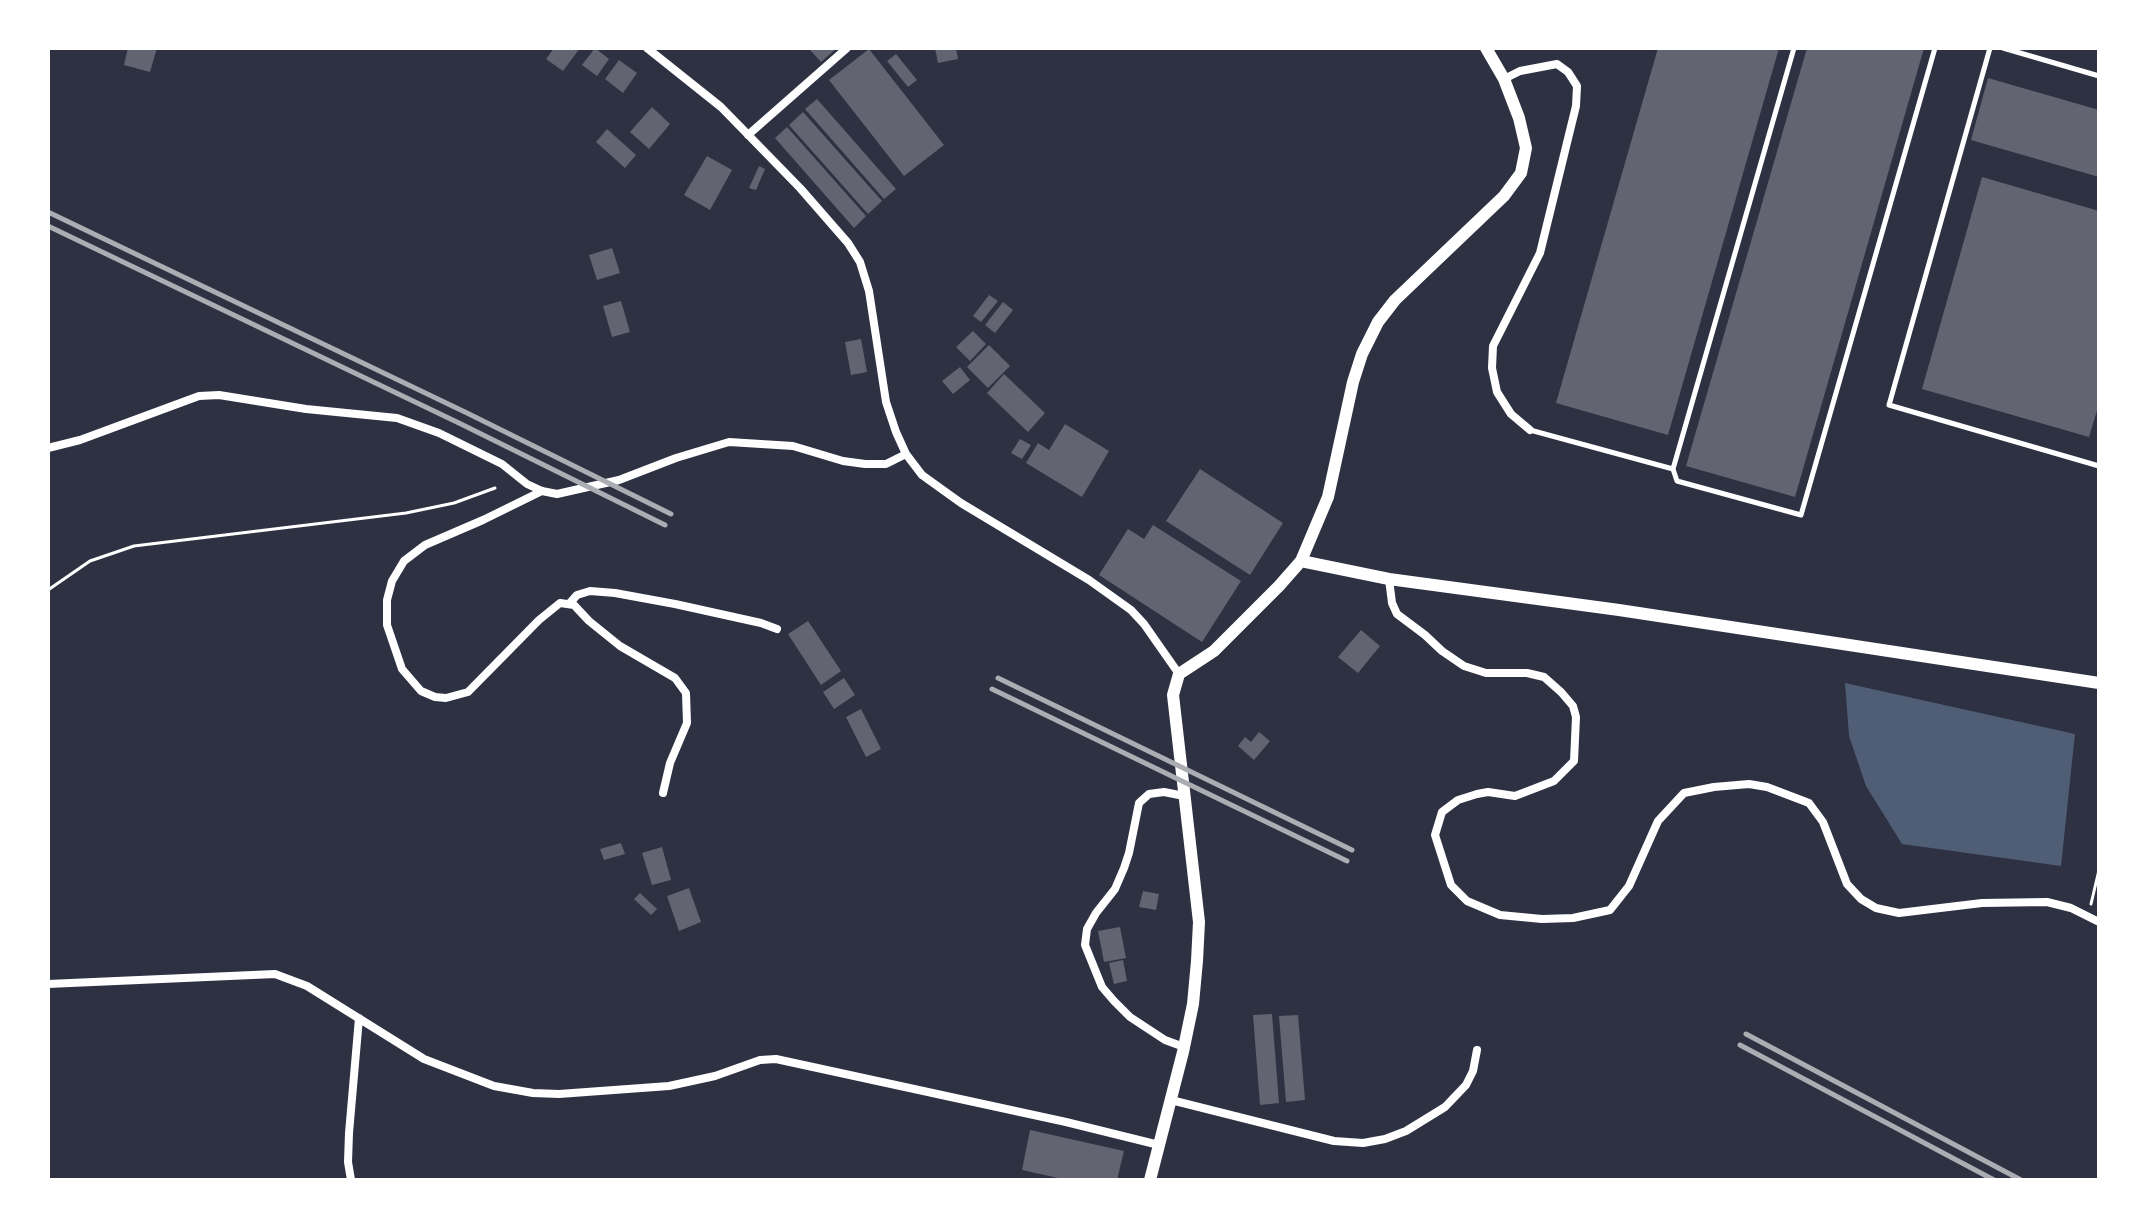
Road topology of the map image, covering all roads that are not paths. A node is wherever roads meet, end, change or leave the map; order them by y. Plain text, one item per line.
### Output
1 (647, 48) edge
2 (847, 48) edge
3 (1486, 48) edge
4 (1794, 48) edge
5 (1935, 48) edge
6 (1990, 48) edge
7 (2003, 48) edge
8 (2099, 76) edge
9 (1504, 79) junction
10 (748, 135) junction
11 (1530, 430) joint
12 (48, 448) edge
13 (906, 454) junction
14 (2099, 466) edge
15 (1673, 469) junction
16 (542, 491) junction
17 (1301, 561) junction
18 (1389, 579) junction
19 (569, 604) junction
20 (777, 629) dead end
21 (1179, 674) junction
22 (2099, 683) edge
23 (663, 793) dead end
24 (1184, 796) junction
25 (2099, 922) edge
26 (48, 984) edge
27 (359, 1018) junction
28 (1184, 1047) junction
29 (1477, 1050) dead end
30 (1171, 1100) junction
31 (1159, 1145) junction
32 (351, 1180) edge
33 (1150, 1180) edge

1 - 10 street
2 - 10 street
3 - 9 street
4 - 15 lane
5 - 15 lane
6 - 14 lane
7 - 8 lane
9 - 11 street
9 - 17 street
10 - 13 street
11 - 15 lane
12 - 16 street
13 - 16 street
13 - 21 street
16 - 19 street
17 - 18 street
17 - 21 street
18 - 22 street
18 - 25 street
19 - 20 street
19 - 23 street
21 - 24 street
24 - 28 street
24 - 28 street
26 - 27 street
27 - 31 street
27 - 32 street
28 - 30 street
29 - 30 street
30 - 31 street
31 - 33 street

